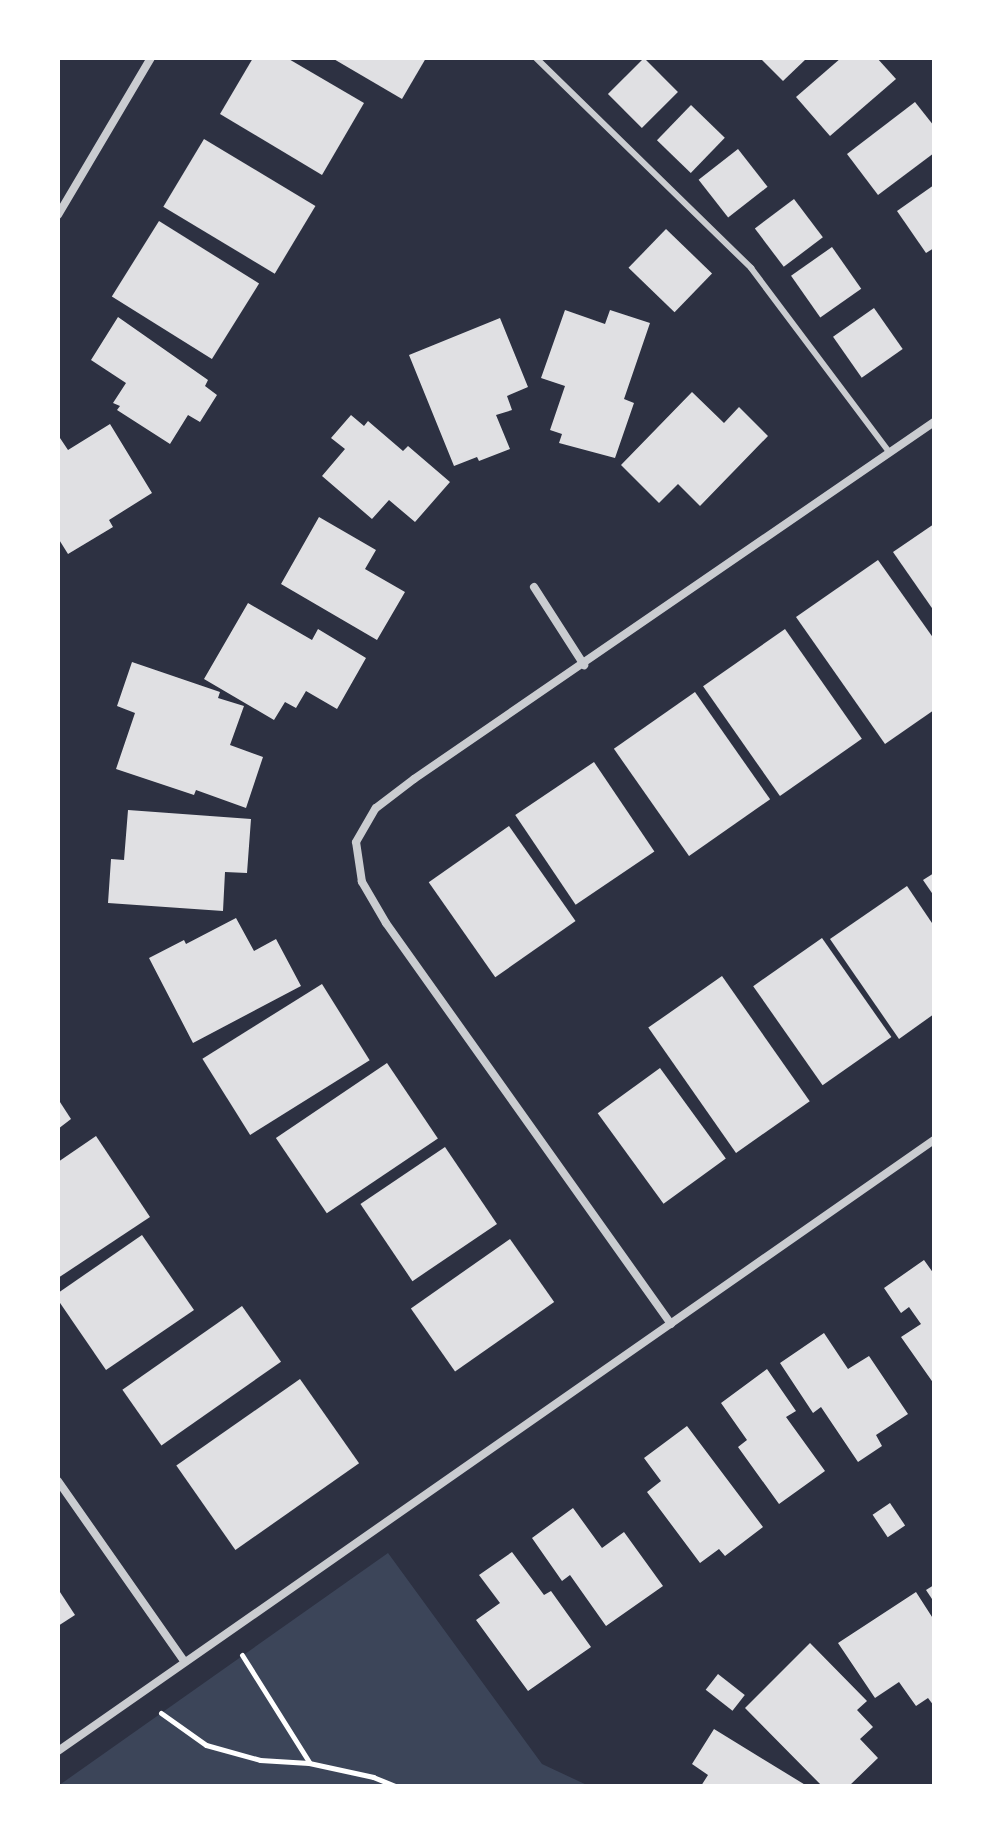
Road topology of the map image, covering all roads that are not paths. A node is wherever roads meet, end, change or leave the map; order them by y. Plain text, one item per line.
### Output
1 (151, 58) edge
2 (536, 58) edge
3 (58, 215) edge
4 (934, 422) edge
5 (891, 453) junction
6 (534, 587) dead end
7 (584, 665) junction
8 (934, 1140) edge
9 (671, 1324) junction
10 (58, 1481) edge
11 (184, 1661) junction
12 (58, 1751) edge

1 - 3 street
2 - 5 lane
4 - 5 street
5 - 7 street
6 - 7 street
7 - 9 street
8 - 9 street
9 - 11 street
10 - 11 street
11 - 12 street

